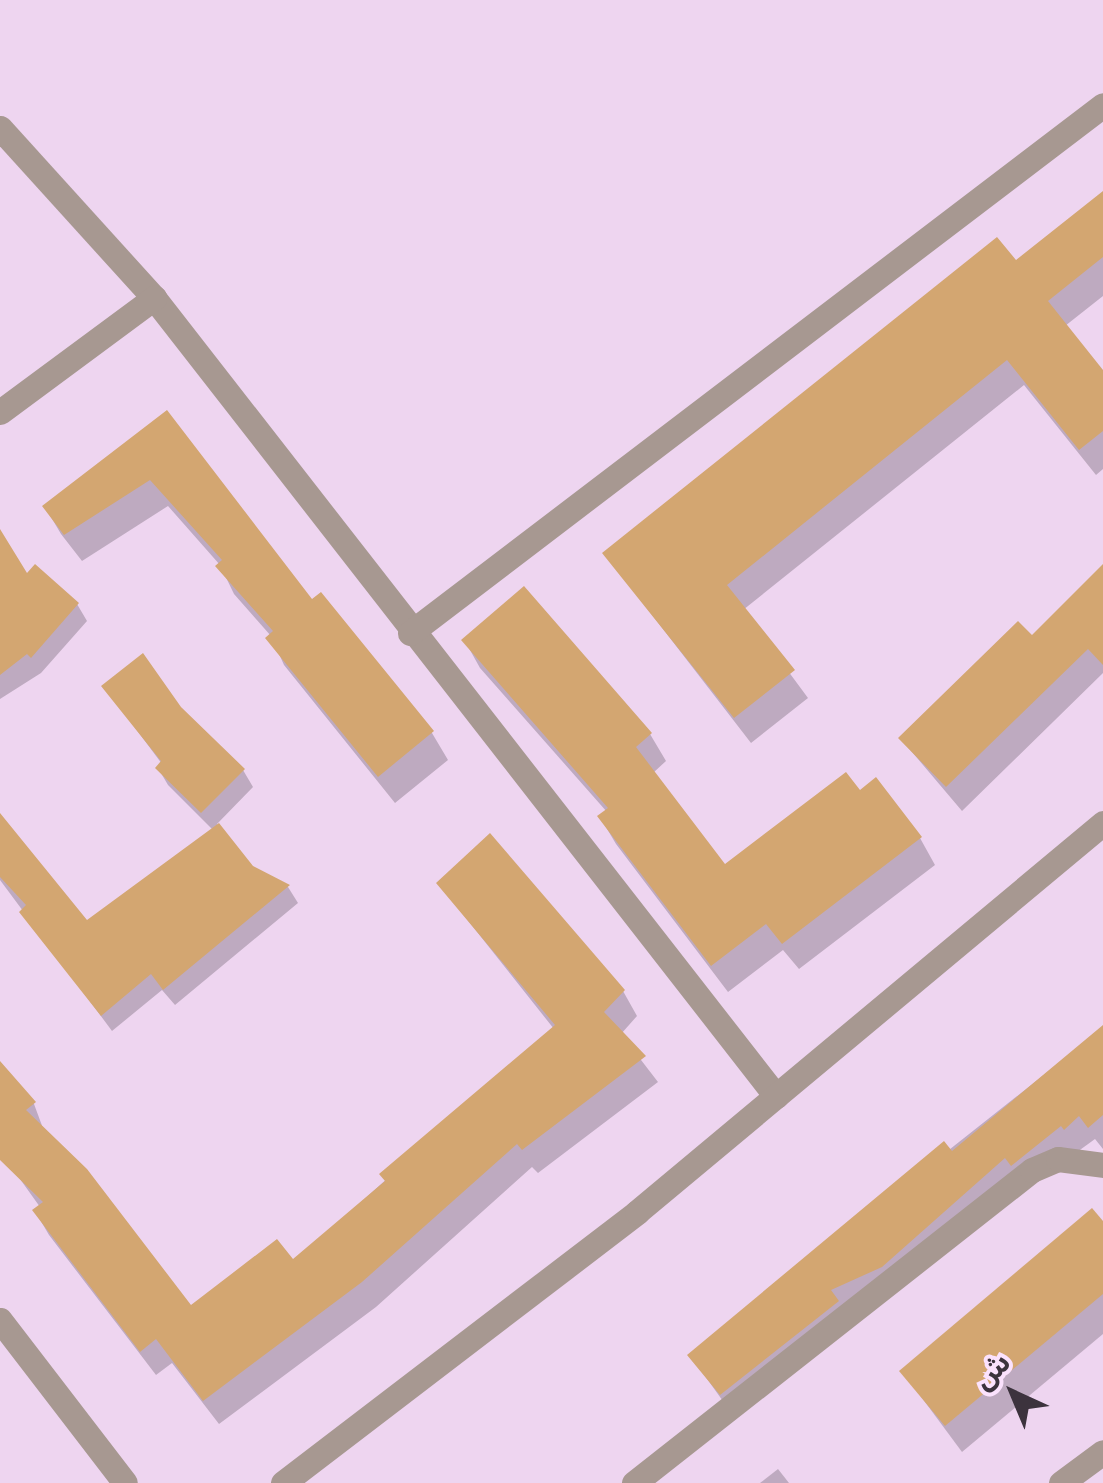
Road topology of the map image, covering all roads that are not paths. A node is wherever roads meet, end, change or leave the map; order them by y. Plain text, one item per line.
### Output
1 (1103, 106) edge
2 (0, 128) edge
3 (154, 298) junction
4 (0, 412) edge
5 (410, 634) junction
6 (1103, 823) edge
7 (776, 1096) junction
8 (1103, 1165) edge
9 (5, 1337) edge
10 (1103, 1452) edge
11 (125, 1483) edge
12 (282, 1483) edge
13 (634, 1483) edge
14 (1060, 1483) edge

1 - 5 street
2 - 3 street
3 - 4 street
3 - 5 street
5 - 7 street
6 - 7 street
7 - 12 street
8 - 13 street
9 - 11 street
10 - 14 street

